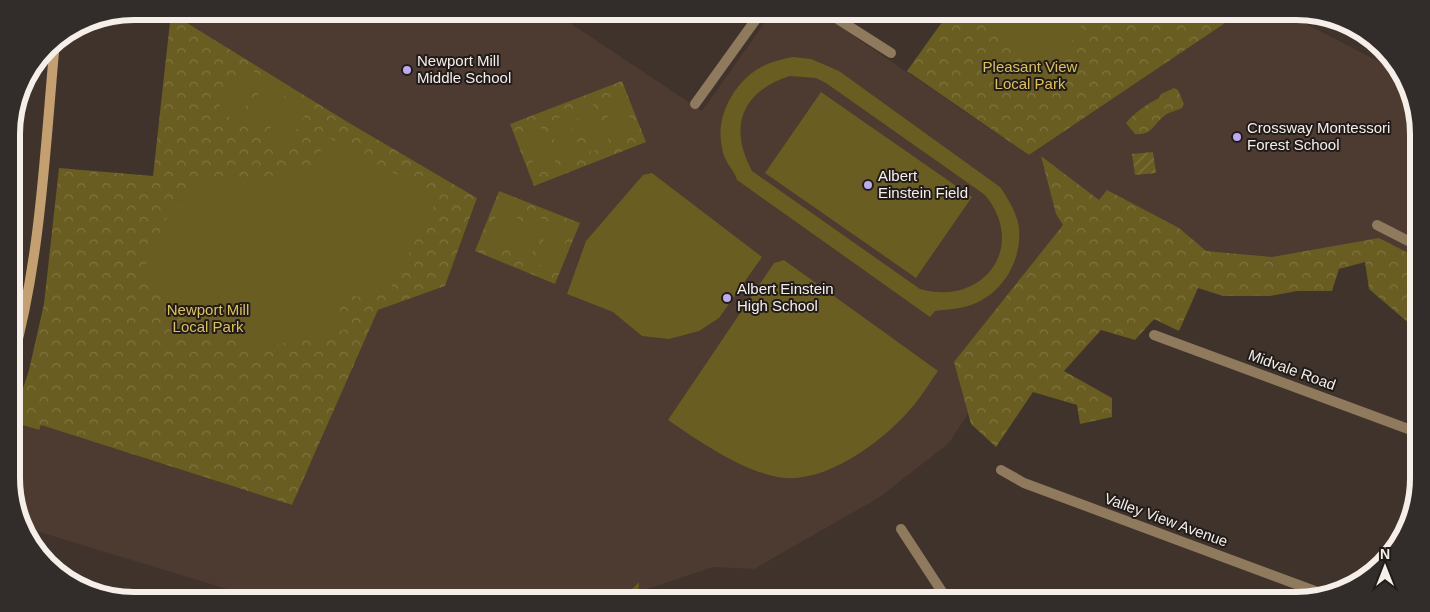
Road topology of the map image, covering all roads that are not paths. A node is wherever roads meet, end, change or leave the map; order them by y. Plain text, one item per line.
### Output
1 (756, 20) edge
2 (839, 20) edge
3 (891, 52) dead end
4 (54, 53) edge
5 (695, 104) dead end
6 (1377, 226) dead end
7 (1410, 242) edge
8 (20, 334) edge
9 (1154, 335) dead end
10 (1410, 430) edge
11 (1001, 470) dead end
12 (901, 529) dead end
13 (1314, 591) edge
14 (942, 592) edge

1 - 5 street
2 - 3 street
4 - 8 street
6 - 7 street
9 - 10 street, Midvale Road
11 - 13 street, Valley View Avenue
12 - 14 street

